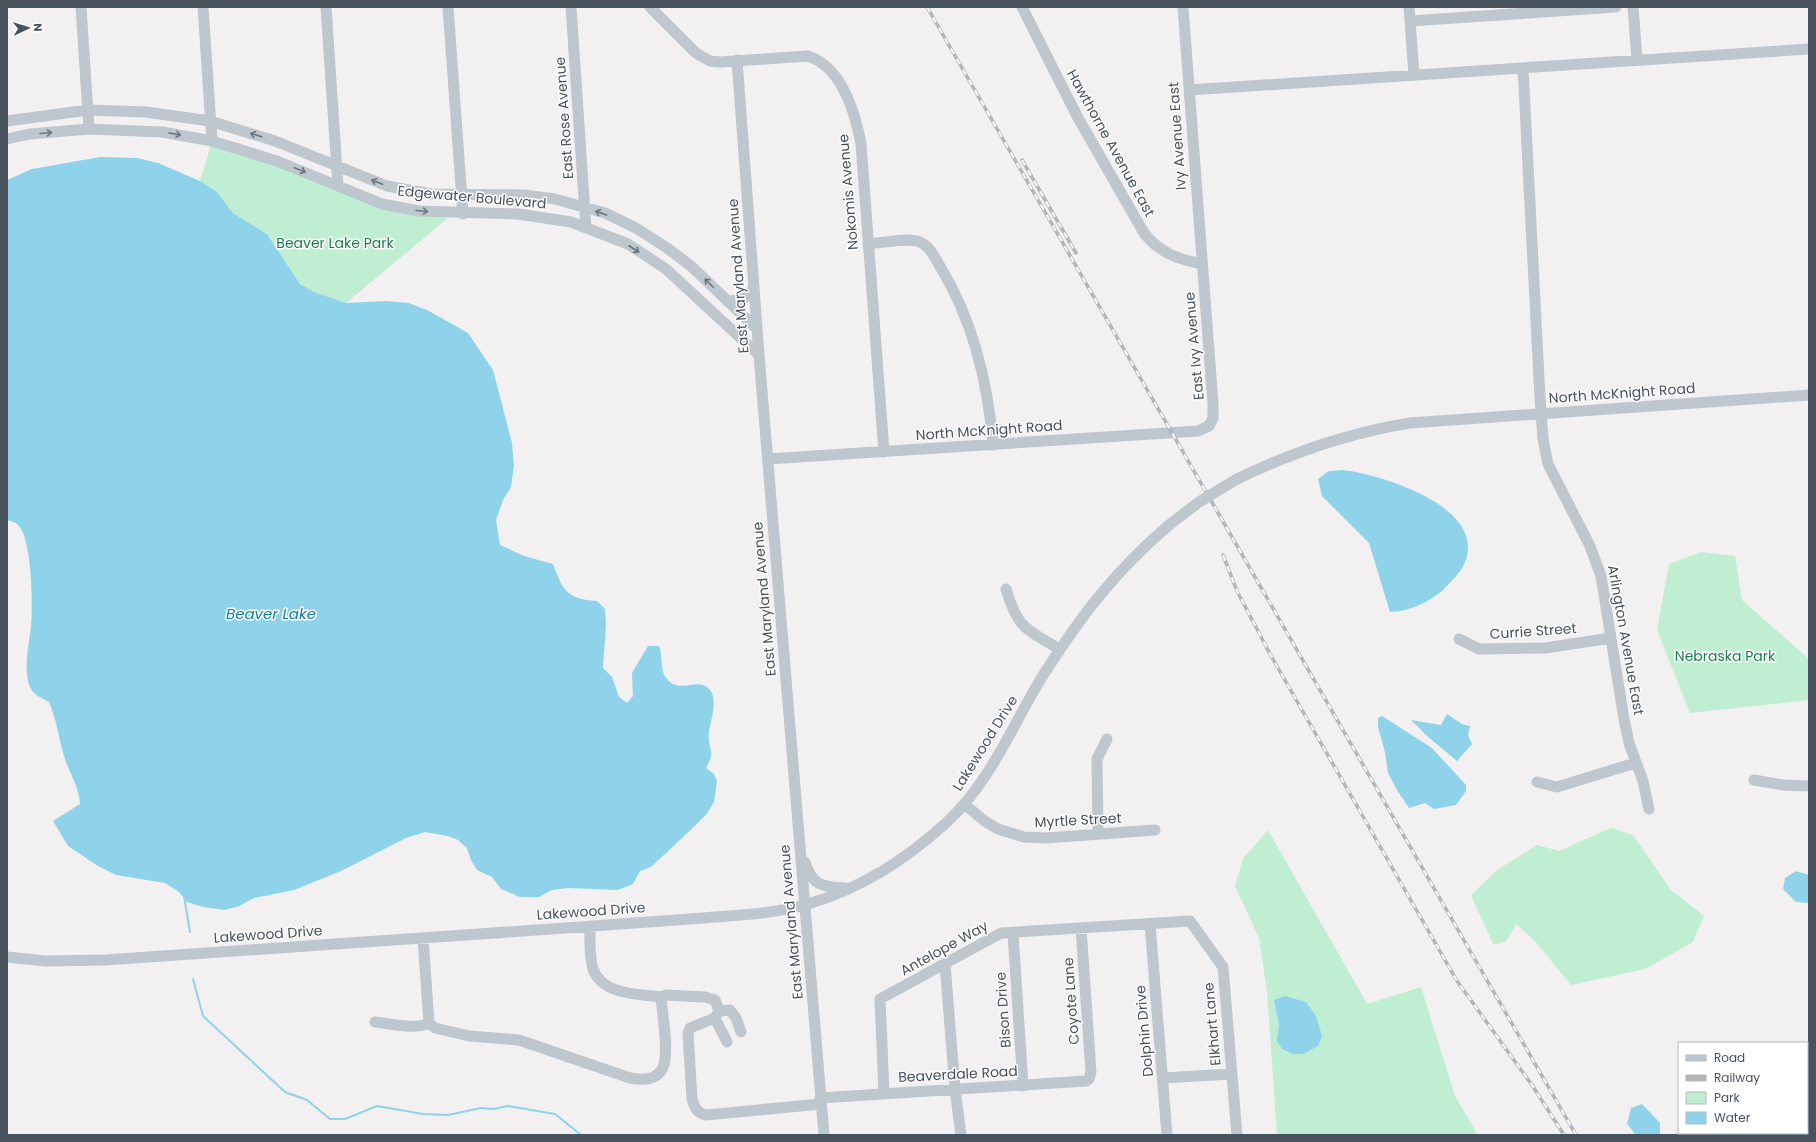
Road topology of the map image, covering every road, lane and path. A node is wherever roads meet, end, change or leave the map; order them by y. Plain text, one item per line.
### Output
1 (81, 7) edge
2 (203, 7) edge
3 (326, 7) edge
4 (448, 7) edge
5 (571, 7) edge
6 (650, 7) edge
7 (1022, 7) edge
8 (1183, 7) edge
9 (1409, 7) edge
10 (1616, 7) edge
11 (1633, 7) edge
12 (1410, 21) junction
13 (1809, 49) edge
14 (737, 60) junction
15 (1637, 60) junction
16 (1523, 68) junction
17 (1414, 75) junction
18 (1189, 90) junction
19 (88, 110) junction
20 (7, 121) edge
21 (210, 121) junction
22 (89, 129) junction
23 (7, 139) edge
24 (212, 141) junction
25 (337, 166) junction
26 (338, 186) junction
27 (462, 194) junction
28 (585, 207) junction
29 (463, 214) junction
30 (586, 228) junction
31 (868, 244) junction
32 (1202, 264) junction
33 (754, 287) junction
34 (727, 301) junction
35 (757, 329) junction
36 (759, 355) junction
37 (1809, 395) edge
38 (1541, 413) junction
39 (1437, 420) joint
40 (1210, 425) joint
41 (993, 444) junction
42 (884, 452) junction
43 (768, 460) junction
44 (1006, 589) dead end
45 (1611, 638) junction
46 (1459, 640) dead end
47 (1059, 650) junction
48 (1107, 739) dead end
49 (1635, 763) junction
50 (1754, 780) dead end
51 (1537, 782) dead end
52 (1809, 786) edge
53 (964, 804) junction
54 (1649, 809) dead end
55 (1154, 830) dead end
56 (1098, 834) junction
57 (800, 847) junction
58 (850, 888) junction
59 (805, 905) junction
60 (1190, 921) joint
61 (1150, 924) junction
62 (590, 926) junction
63 (1081, 928) junction
64 (1013, 933) junction
65 (423, 938) junction
66 (7, 957) edge
67 (945, 964) junction
68 (661, 997) junction
69 (717, 1014) junction
70 (375, 1022) dead end
71 (429, 1023) junction
72 (741, 1032) dead end
73 (727, 1042) dead end
74 (1092, 1072) joint
75 (1232, 1074) junction
76 (1163, 1078) junction
77 (1023, 1086) junction
78 (955, 1089) junction
79 (884, 1093) junction
80 (821, 1101) junction
81 (824, 1135) edge
82 (961, 1135) edge
83 (1168, 1135) edge
84 (1236, 1135) edge

1 - 19 street
2 - 21 street
3 - 25 street
4 - 27 street
5 - 28 street, East Rose Avenue
6 - 14 street, Nokomis Avenue
7 - 32 street, Hawthorne Avenue East
8 - 18 street, Ivy Avenue East
9 - 12 street
10 - 12 street
11 - 15 street
12 - 17 street
13 - 15 street
14 - 31 street, Nokomis Avenue
14 - 33 street, East Maryland Avenue
15 - 16 street
16 - 17 street
16 - 38 street, Arlington Avenue East
17 - 18 street
18 - 32 street, Ivy Avenue East
19 - 20 street, Edgewater Boulevard
19 - 21 street, Edgewater Boulevard
19 - 22 street
21 - 24 street
25 -> 21 street, Edgewater Boulevard
23 -> 22 street, Edgewater Boulevard
22 -> 24 street, Edgewater Boulevard
24 -> 26 street, Edgewater Boulevard
25 - 26 street
27 -> 25 street, Edgewater Boulevard
26 -> 29 street, Edgewater Boulevard
27 - 28 street, Edgewater Boulevard
27 - 29 street
28 - 30 street, East Rose Avenue
34 -> 28 street, Edgewater Boulevard
29 - 30 street, Edgewater Boulevard
30 -> 36 street, Edgewater Boulevard
31 - 41 street
31 - 42 street, Nokomis Avenue
32 - 40 street, East Ivy Avenue
33 - 34 street
33 - 35 street, East Maryland Avenue
34 - 35 street, Edgewater Boulevard
35 - 36 street, East Maryland Avenue
36 - 43 street, East Maryland Avenue
37 - 38 street, North McKnight Road
38 - 39 street, North McKnight Road
38 - 45 street, Arlington Avenue East
39 - 47 street, Lakewood Drive, bridge
40 - 41 street, North McKnight Road
41 - 42 street, North McKnight Road
42 - 43 street, North McKnight Road
43 - 57 street, East Maryland Avenue
44 - 47 street
45 - 46 street, Currie Street
45 - 49 street, Arlington Avenue East
47 - 53 street, Lakewood Drive
48 - 56 street
49 - 51 street
49 - 54 street, Arlington Avenue East
50 - 52 street
53 - 56 street, Myrtle Street
53 - 58 street, Lakewood Drive
55 - 56 street, Myrtle Street
57 - 58 street
57 - 59 street, East Maryland Avenue
58 - 59 street, Lakewood Drive
59 - 62 street, Lakewood Drive
59 - 80 street, East Maryland Avenue
60 - 61 street, Antelope Way
60 - 75 street, Elkhart Lane
61 - 63 street, Antelope Way
61 - 76 street, Dolphin Drive
62 - 65 street, Lakewood Drive
62 - 68 street
63 - 64 street, Antelope Way
63 - 74 street, Coyote Lane
64 - 67 street, Antelope Way
64 - 77 street, Bison Drive
65 - 66 street, Lakewood Drive
65 - 71 street
67 - 78 street
67 - 79 street, Antelope Way
68 - 69 street
68 - 71 street
69 - 72 street
69 - 73 street
69 - 80 street, Beaverdale Road
70 - 71 street
74 - 77 street, Beaverdale Road
75 - 76 street
75 - 84 street, Elkhart Lane
76 - 83 street, Dolphin Drive
77 - 78 street, Beaverdale Road
78 - 79 street, Beaverdale Road
78 - 82 street
79 - 80 street, Beaverdale Road
80 - 81 street, East Maryland Avenue

